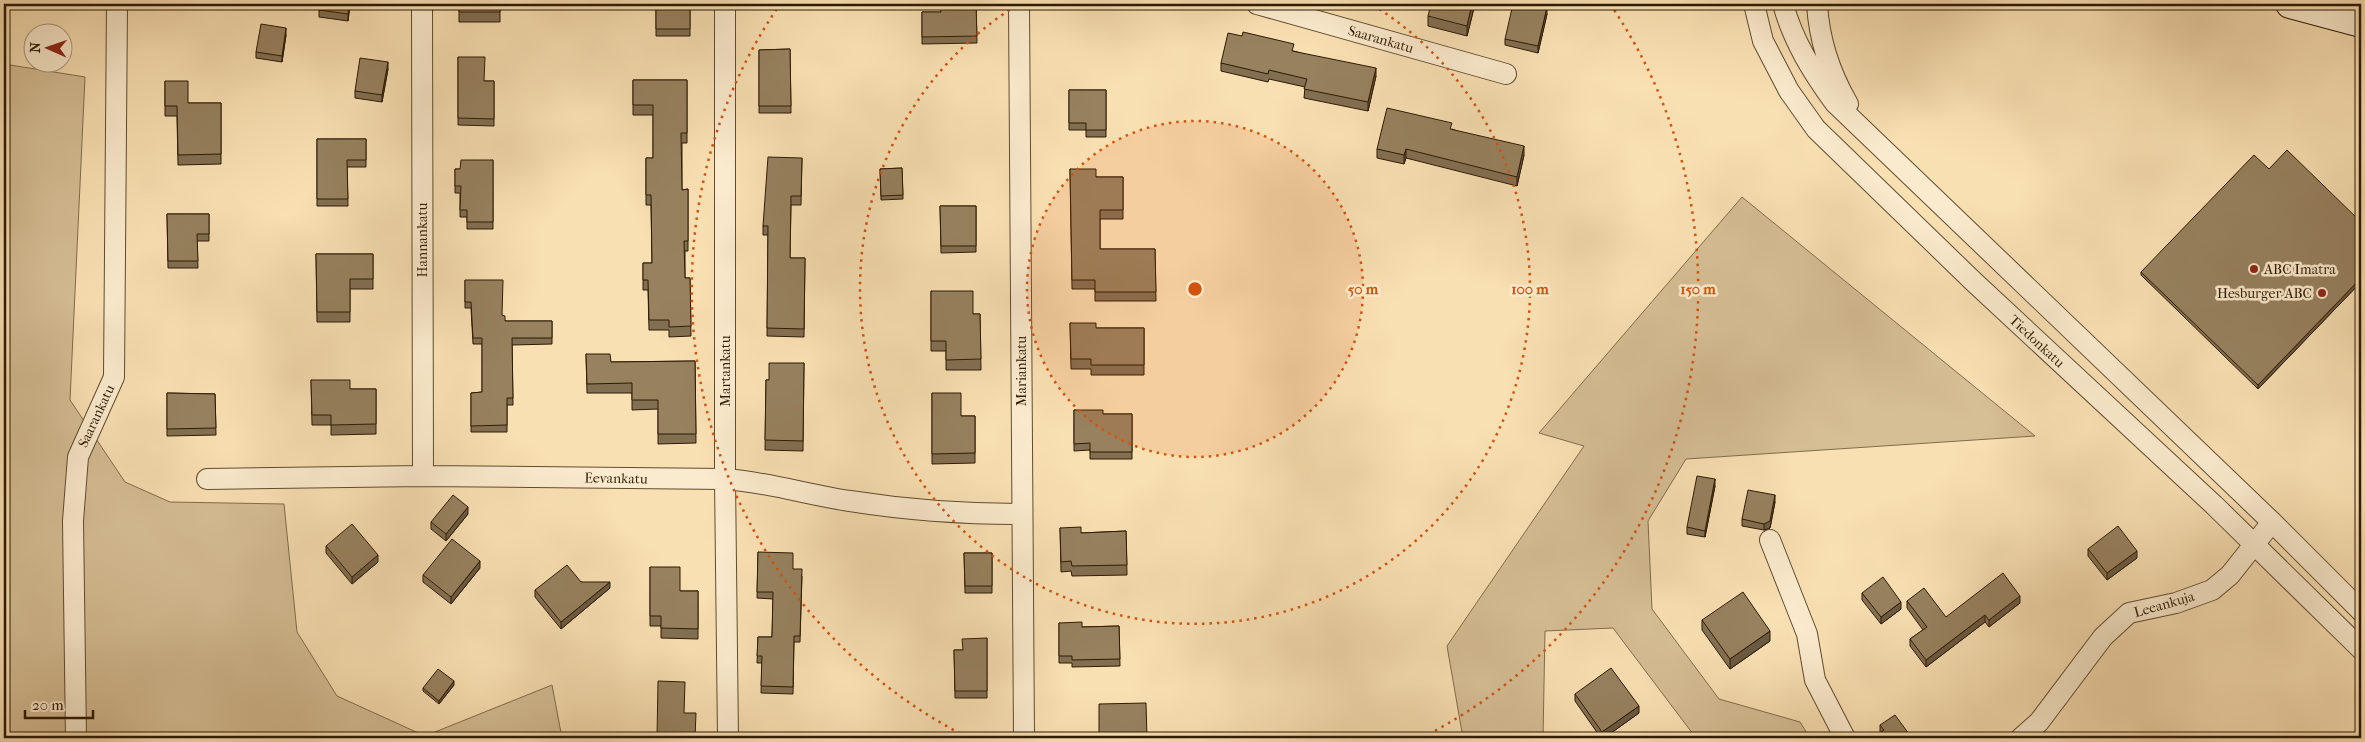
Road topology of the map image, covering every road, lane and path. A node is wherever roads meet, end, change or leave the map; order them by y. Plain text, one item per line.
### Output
1 (118, 4) edge
2 (422, 4) edge
3 (725, 4) edge
4 (1019, 4) edge
5 (1256, 4) edge
6 (1754, 4) edge
7 (1783, 4) edge
8 (1817, 4) edge
9 (2290, 4) edge
10 (2361, 23) edge
11 (1506, 74) dead end
12 (1867, 135) junction
13 (423, 476) junction
14 (207, 479) dead end
15 (725, 479) junction
16 (1022, 514) junction
17 (2272, 522) junction
18 (1770, 540) dead end
19 (2254, 545) junction
20 (2361, 611) edge
21 (2361, 649) edge
22 (76, 738) edge
23 (728, 738) edge
24 (1024, 738) edge
25 (1845, 738) edge
26 (2021, 738) edge

1 - 22 street, Saarankatu
2 - 13 street, Hannankatu
3 - 15 street, Martankatu
4 - 16 street, Mariankatu
5 - 11 street, Saarankatu
6 - 19 street, Tiedonkatu
7 - 12 street
8 - 12 street
9 - 10 main road
12 - 17 street
13 - 14 street, Eevankatu
13 - 15 street, Eevankatu
15 - 16 street, Eevankatu
15 - 23 street, Martankatu
16 - 24 street, Mariankatu
17 - 19 street, Leeankuja
17 - 20 street
18 - 25 street
19 - 21 street, Tiedonkatu
19 - 26 street, Leeankuja

